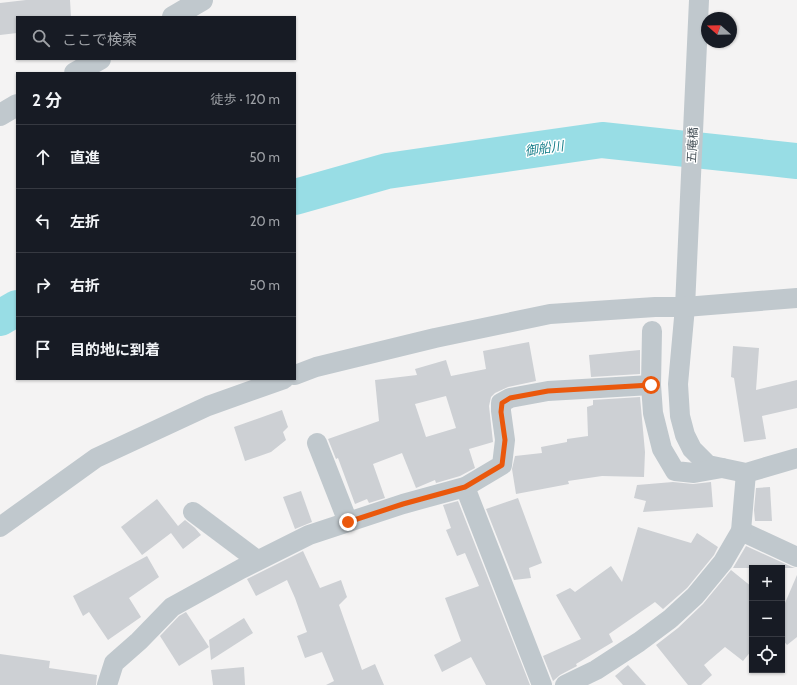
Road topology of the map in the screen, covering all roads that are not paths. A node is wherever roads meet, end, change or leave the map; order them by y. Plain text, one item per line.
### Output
1 (202, 0) edge
2 (699, 0) edge
3 (175, 16) edge
4 (98, 60) edge
5 (77, 72) edge
6 (16, 106) edge
7 (0, 115) edge
8 (685, 298) junction
9 (797, 298) edge
10 (652, 332) dead end
11 (296, 375) edge
12 (281, 380) edge
13 (651, 385) junction
14 (317, 443) dead end
15 (797, 458) edge
16 (724, 468) junction
17 (746, 473) junction
18 (465, 487) junction
19 (193, 512) dead end
20 (348, 522) junction
21 (0, 527) edge
22 (741, 531) junction
23 (797, 557) edge
24 (257, 560) junction
25 (107, 685) edge
26 (542, 685) edge
27 (565, 685) edge

1 - 3 street
2 - 8 street, 五庵橋
4 - 5 street
6 - 7 street
8 - 9 street
8 - 11 street
8 - 16 street, 五庵橋
10 - 13 street
12 - 21 street
13 - 16 street
13 - 18 street
14 - 20 street
15 - 17 street
16 - 17 street, 五庵橋
17 - 22 street
18 - 20 street
18 - 26 street
19 - 24 street
20 - 24 street
22 - 23 street
22 - 27 street
24 - 25 street

